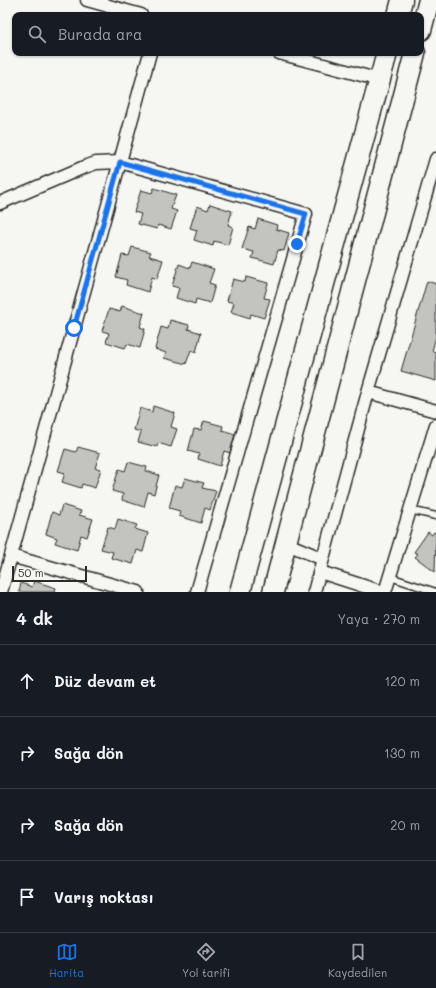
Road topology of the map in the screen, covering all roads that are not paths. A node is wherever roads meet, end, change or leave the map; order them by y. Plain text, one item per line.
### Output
1 (87, 0) edge
2 (402, 0) edge
3 (429, 0) edge
4 (130, 12) edge
5 (399, 12) edge
6 (424, 19) edge
7 (149, 56) edge
8 (291, 56) edge
9 (386, 56) edge
10 (414, 56) edge
11 (380, 80) junction
12 (436, 159) edge
13 (120, 162) junction
14 (0, 204) edge
15 (368, 392) junction
16 (436, 411) edge
17 (436, 425) edge
18 (432, 455) edge
19 (410, 510) junction
20 (436, 516) edge
21 (285, 543) junction
22 (11, 556) junction
23 (323, 559) junction
24 (320, 572) junction
25 (390, 577) junction
26 (1, 590) edge
27 (138, 592) edge
28 (197, 592) edge
29 (240, 592) edge
30 (273, 592) edge
31 (314, 592) edge
32 (382, 592) edge
33 (386, 592) edge
34 (436, 592) edge

1 - 4 street
2 - 5 highway
3 - 6 highway
7 - 13 street
8 - 11 street
9 - 11 highway
10 - 21 highway
11 - 29 highway
12 - 15 street
13 - 14 street
13 - 22 street
13 - 28 street
15 - 16 street
15 - 23 street
17 - 18 street
18 - 19 street
19 - 20 lane
19 - 25 street
21 - 23 street
21 - 30 highway
22 - 26 street
22 - 27 street
23 - 24 street
24 - 31 street
24 - 32 street
25 - 33 street
25 - 34 lane

